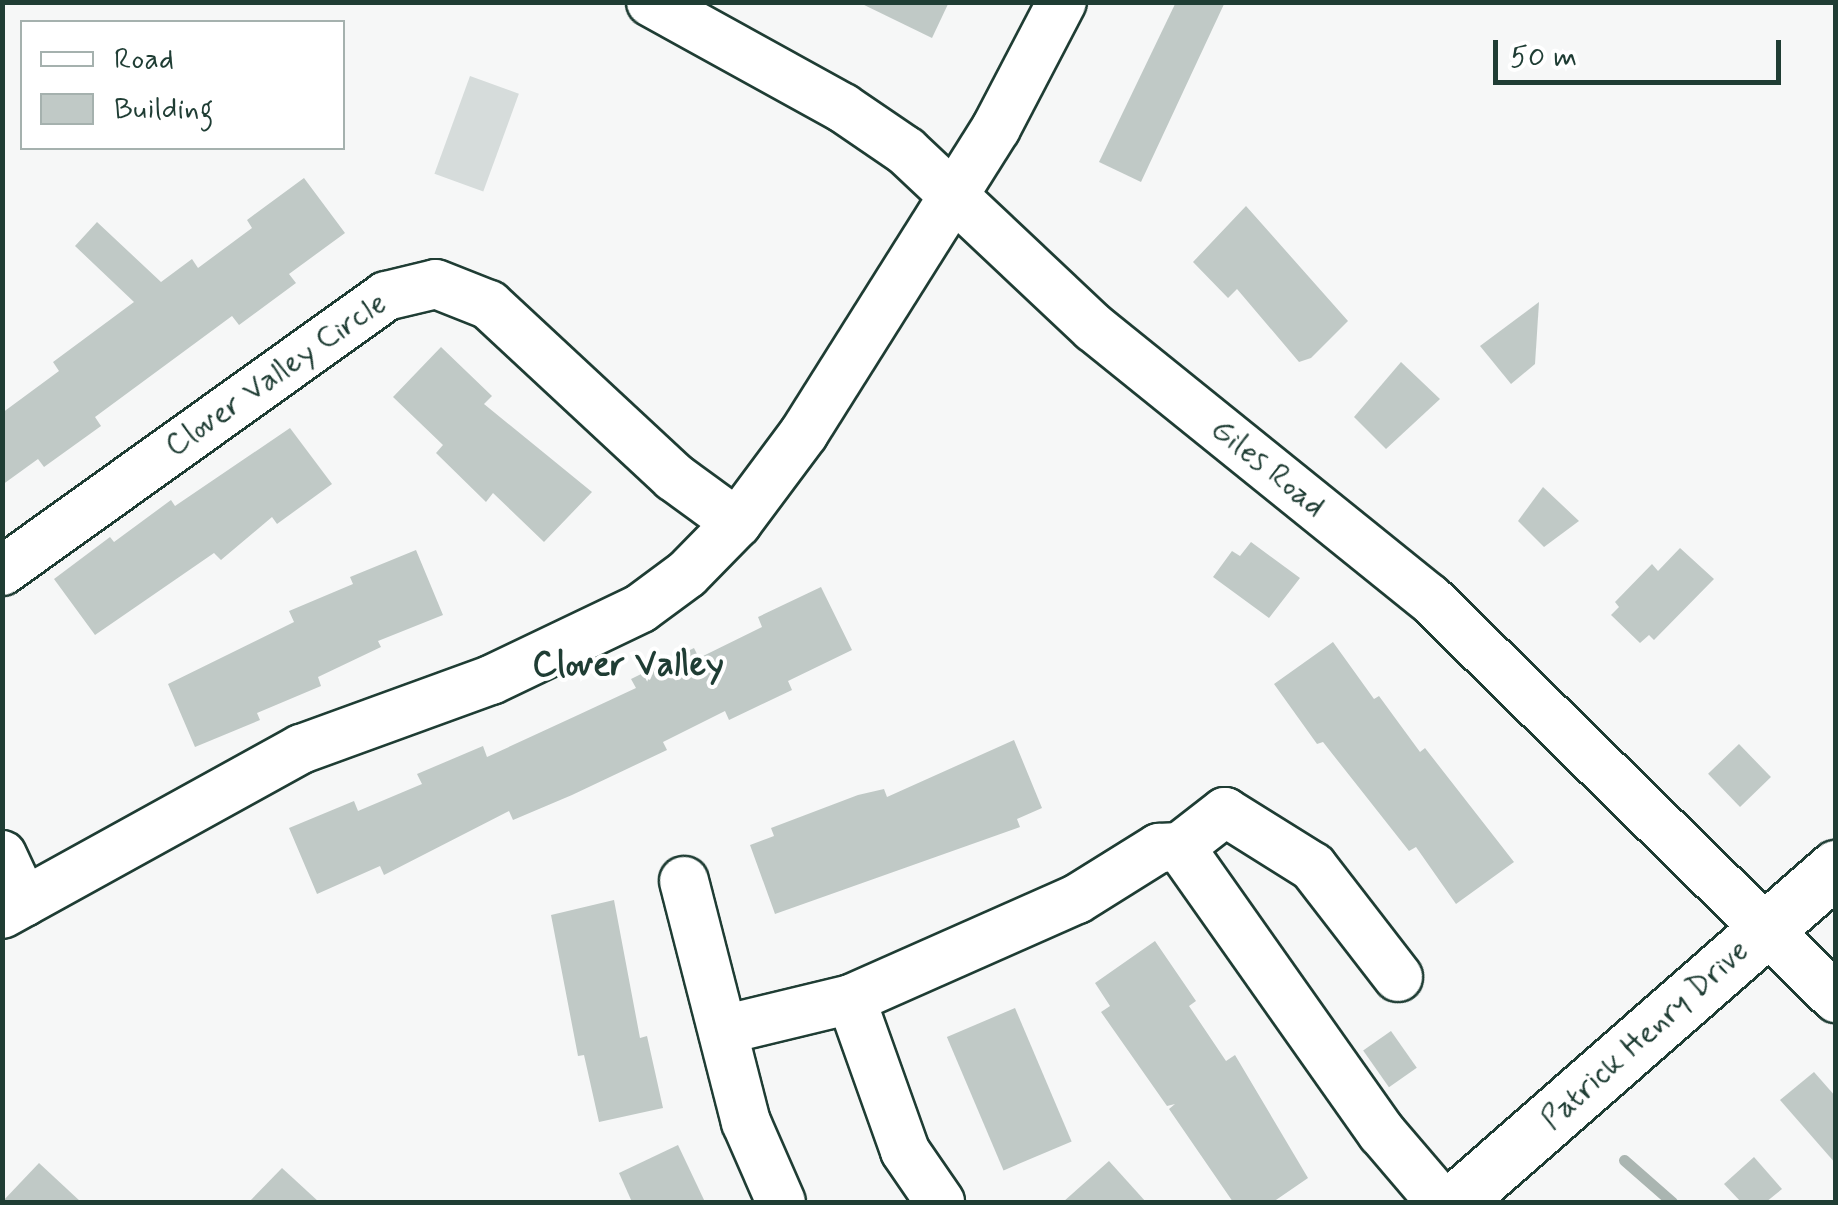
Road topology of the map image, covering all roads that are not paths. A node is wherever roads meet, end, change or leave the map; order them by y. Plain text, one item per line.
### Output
1 (651, 2) edge
2 (1062, 2) edge
3 (952, 194) junction
4 (736, 523) junction
5 (2, 570) edge
6 (1180, 847) junction
7 (2, 855) edge
8 (1836, 868) edge
9 (684, 881) dead end
10 (13, 908) edge
11 (1766, 928) junction
12 (1398, 977) dead end
13 (1836, 998) edge
14 (850, 999) junction
15 (723, 1030) junction
16 (782, 1202) edge
17 (940, 1202) edge
18 (1441, 1202) edge
19 (1455, 1202) edge

1 - 3 street, Giles Road
2 - 3 street
3 - 4 street
3 - 11 street, Giles Road
4 - 5 street, Clover Valley Circle
4 - 10 street
6 - 12 street
6 - 14 street
6 - 18 street
7 - 10 street
8 - 11 main road, Patrick Henry Drive
9 - 15 street
11 - 13 street, Giles Road
11 - 19 main road, Patrick Henry Drive
14 - 15 street
14 - 17 street
15 - 16 street

